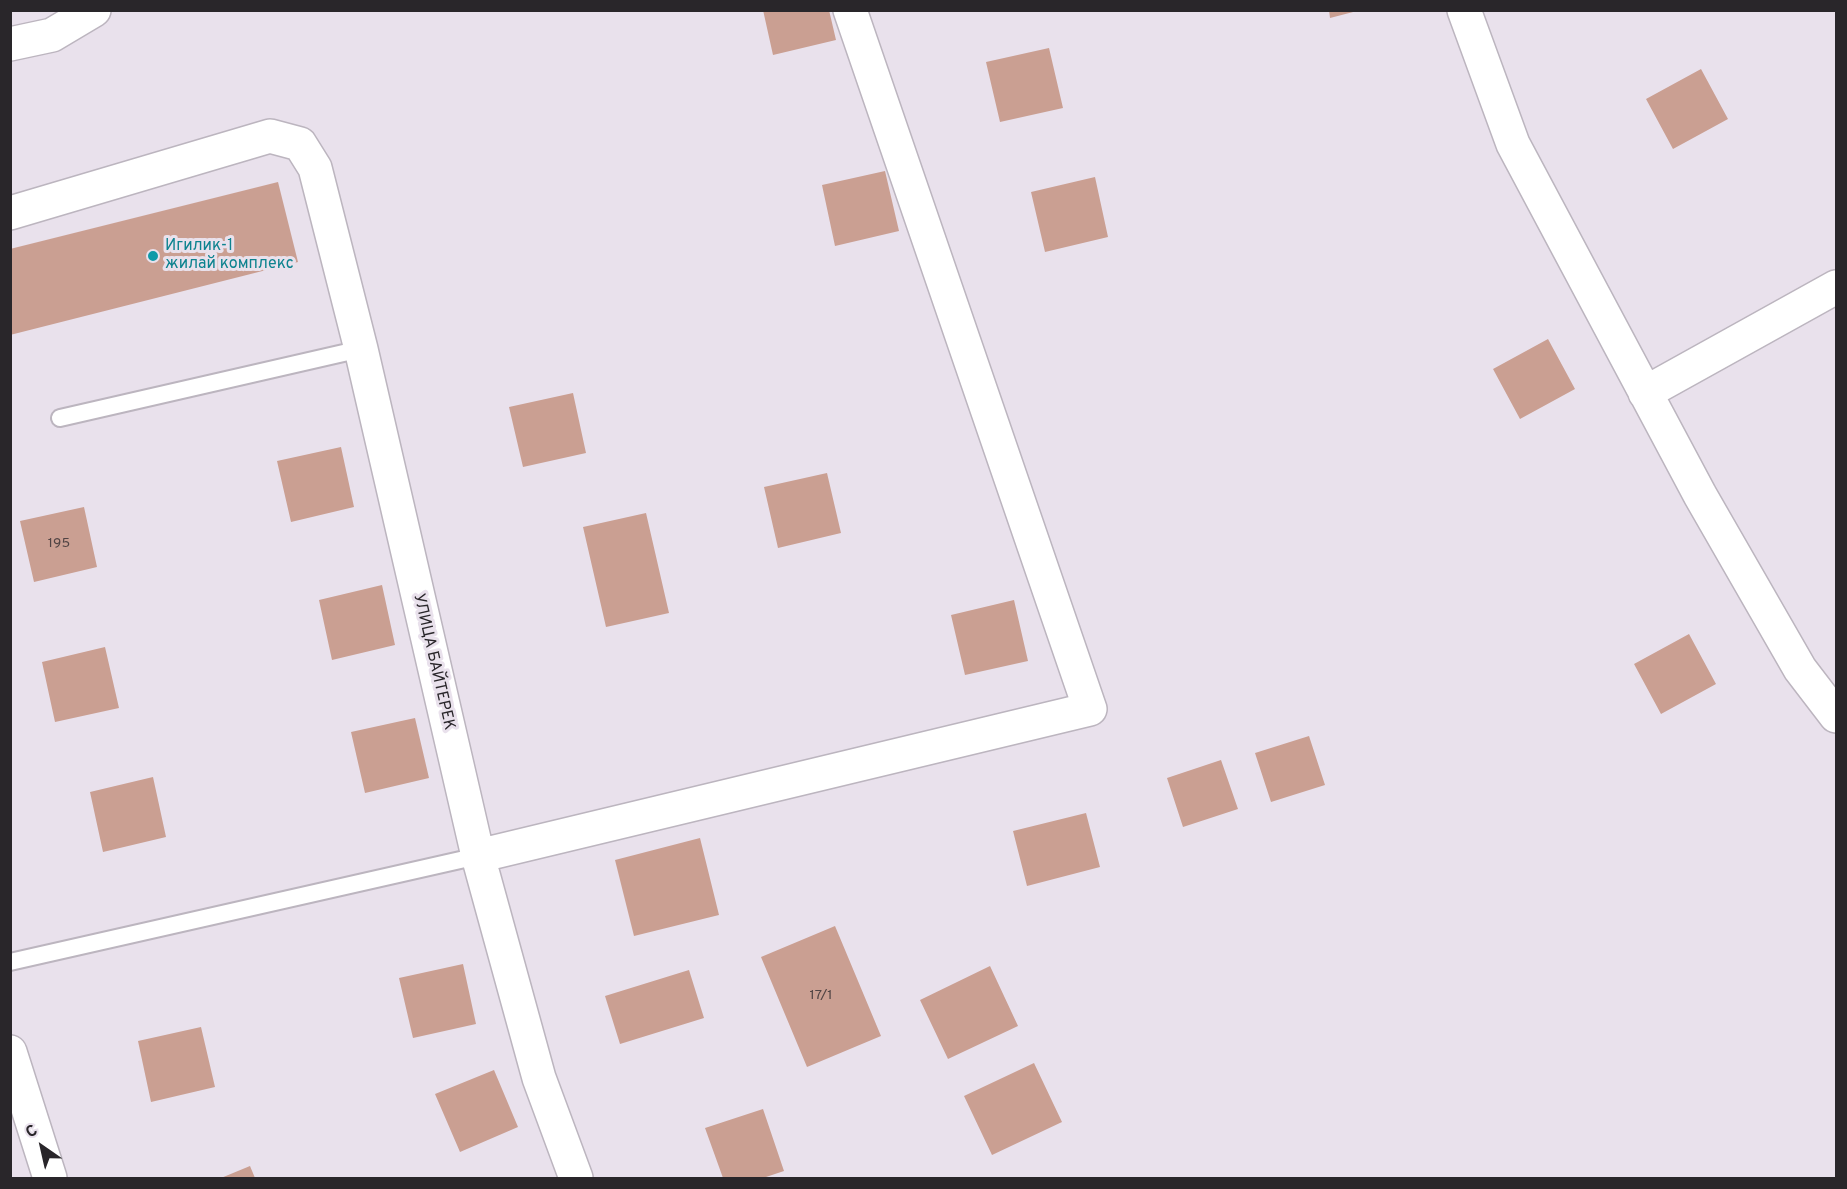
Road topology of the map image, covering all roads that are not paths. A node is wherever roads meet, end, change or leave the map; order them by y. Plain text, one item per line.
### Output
1 (94, 10) edge
2 (849, 10) edge
3 (1464, 10) edge
4 (10, 45) edge
5 (10, 213) edge
6 (1836, 287) edge
7 (361, 349) junction
8 (1645, 393) junction
9 (60, 418) dead end
10 (1836, 716) edge
11 (478, 856) junction
12 (10, 962) edge
13 (10, 1052) edge
14 (50, 1179) edge
15 (576, 1179) edge

1 - 4 street
2 - 11 street
3 - 8 street
5 - 7 street, УЛИЦА БАЙТЕРЕК
6 - 8 street
7 - 9 lane
7 - 11 street, УЛИЦА БАЙТЕРЕК
8 - 10 street
11 - 12 lane
11 - 15 street, УЛИЦА БАЙТЕРЕК
13 - 14 street

